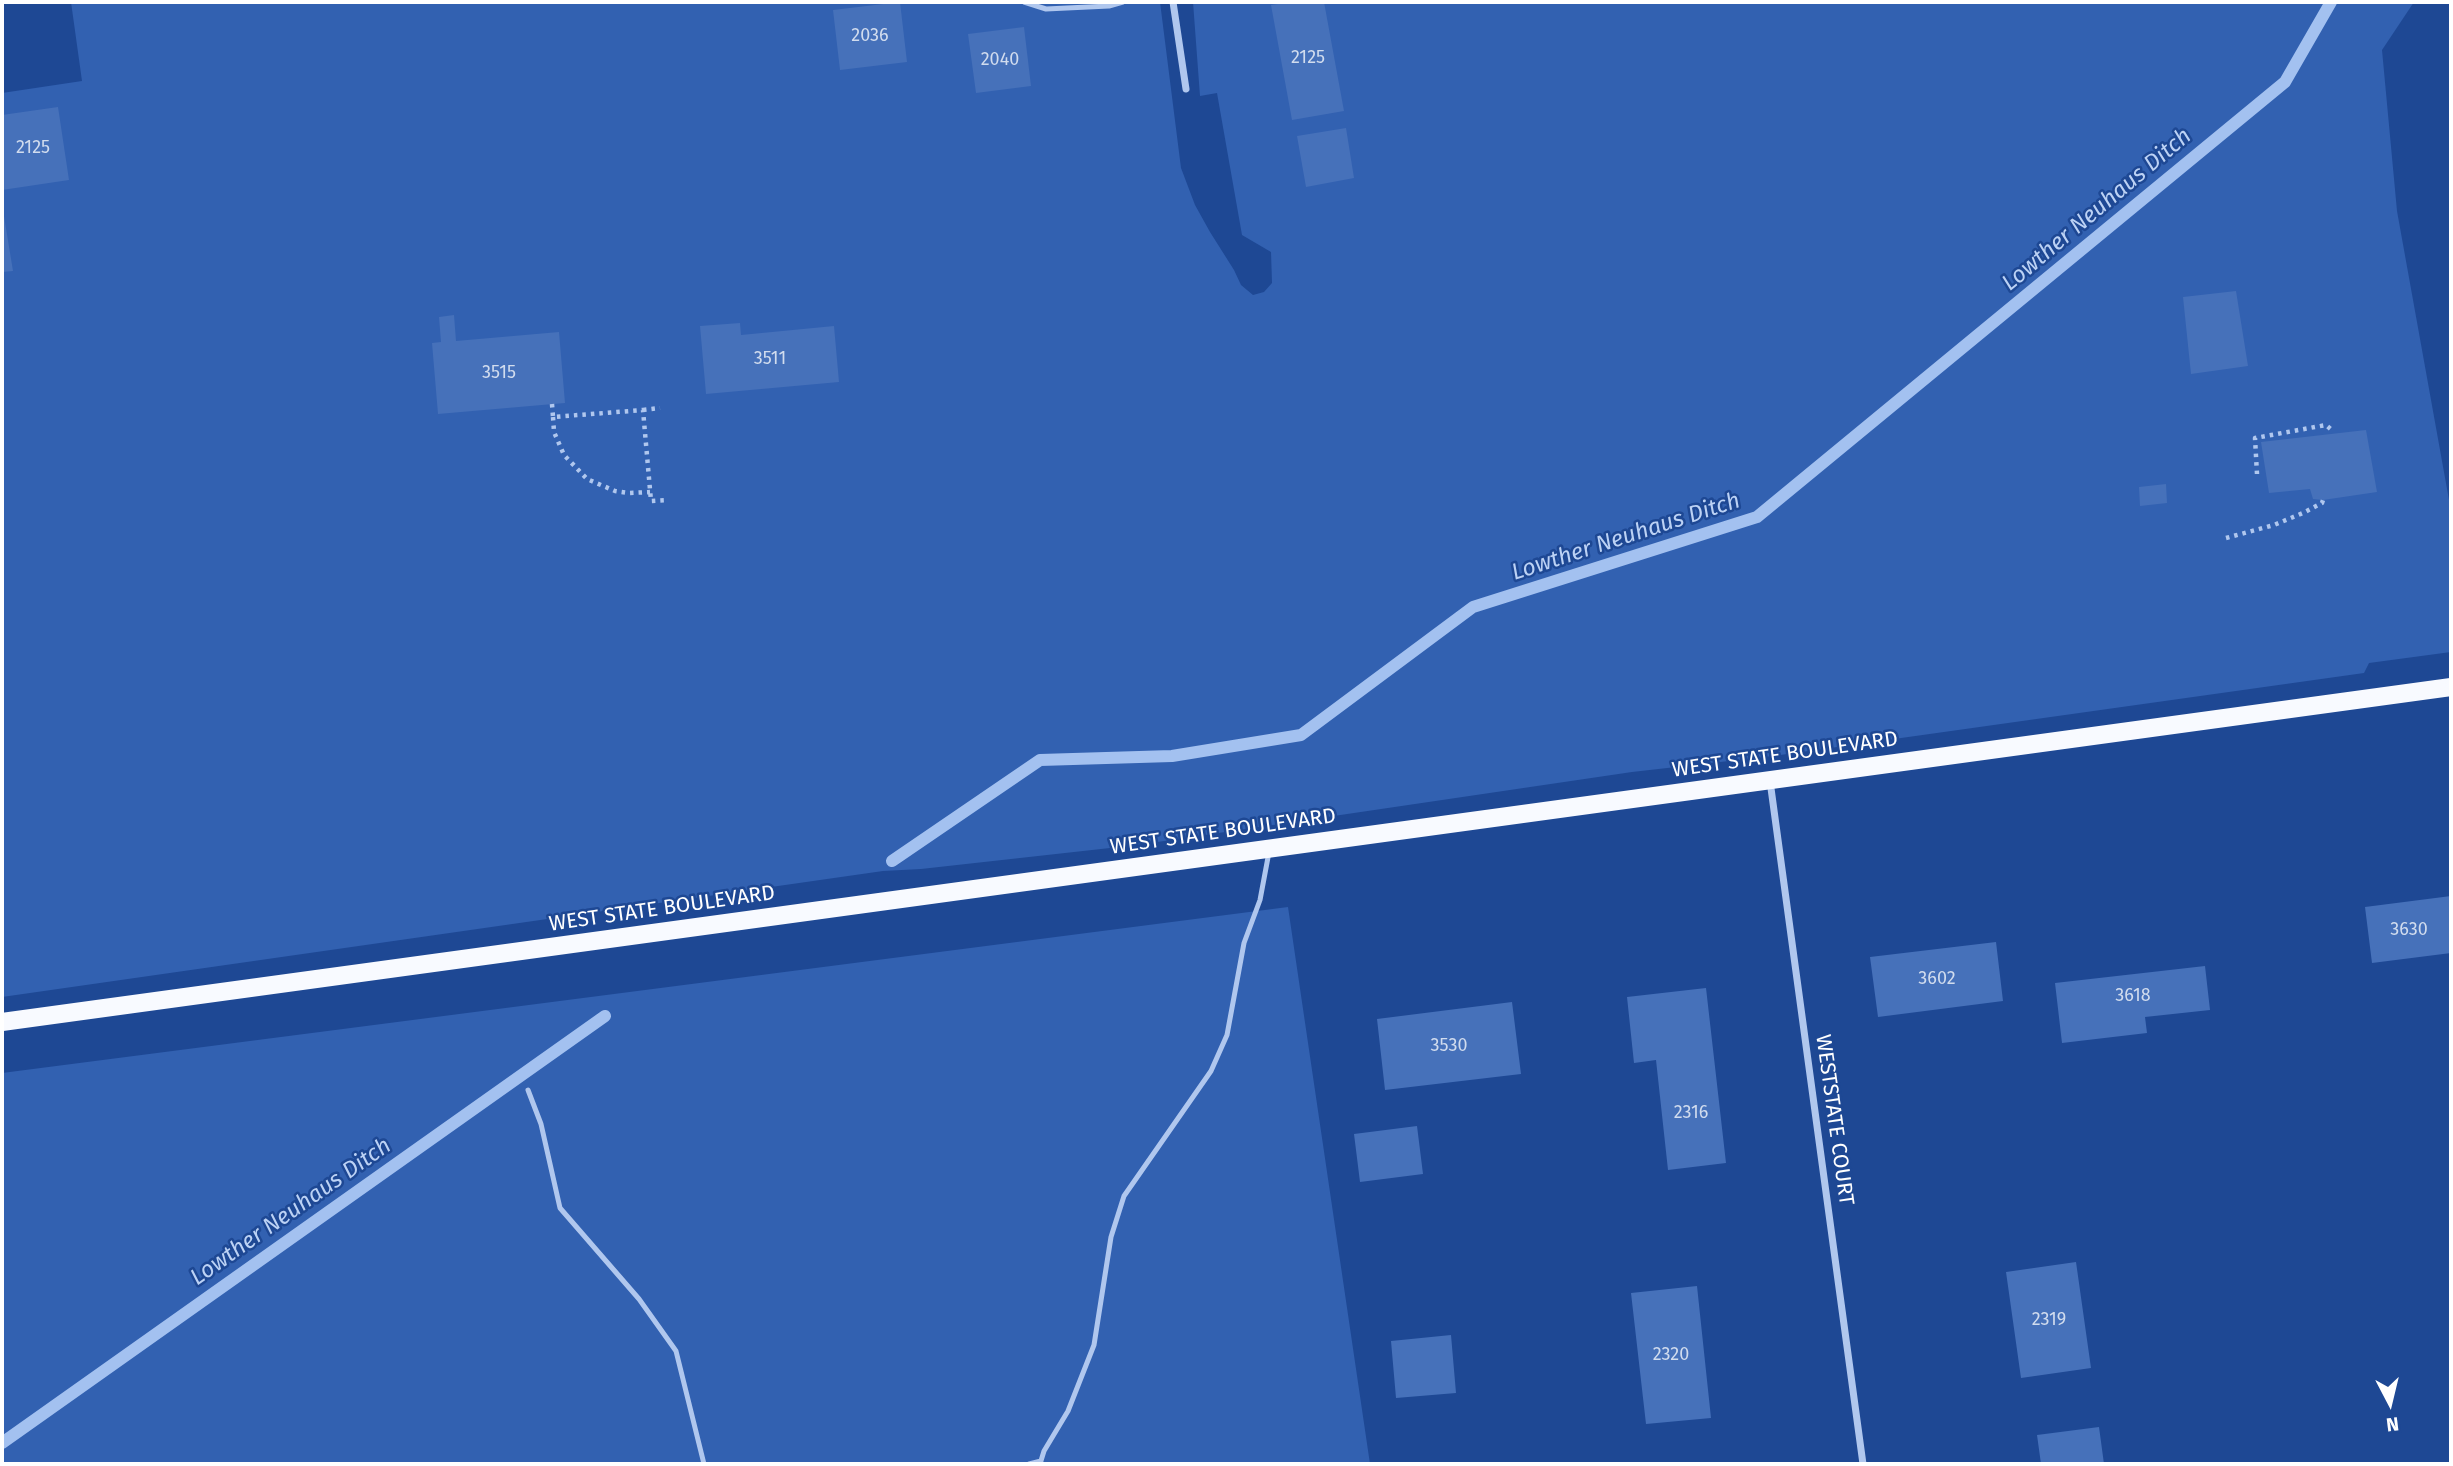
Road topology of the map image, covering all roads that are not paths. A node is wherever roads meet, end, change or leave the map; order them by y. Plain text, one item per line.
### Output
1 (1024, 2) edge
2 (1123, 2) edge
3 (1172, 2) edge
4 (1186, 89) dead end
5 (2451, 687) edge
6 (1770, 780) junction
7 (1269, 849) junction
8 (2, 1022) edge
9 (528, 1090) dead end
10 (1041, 1463) edge
11 (704, 1464) edge
12 (1029, 1464) edge
13 (1863, 1464) edge

1 - 2 lane
3 - 4 street
5 - 6 main road, WEST STATE BOULEVARD
6 - 7 main road, WEST STATE BOULEVARD
6 - 13 street, WESTSTATE COURT
7 - 8 main road, WEST STATE BOULEVARD
7 - 10 lane
9 - 11 lane
10 - 12 lane

